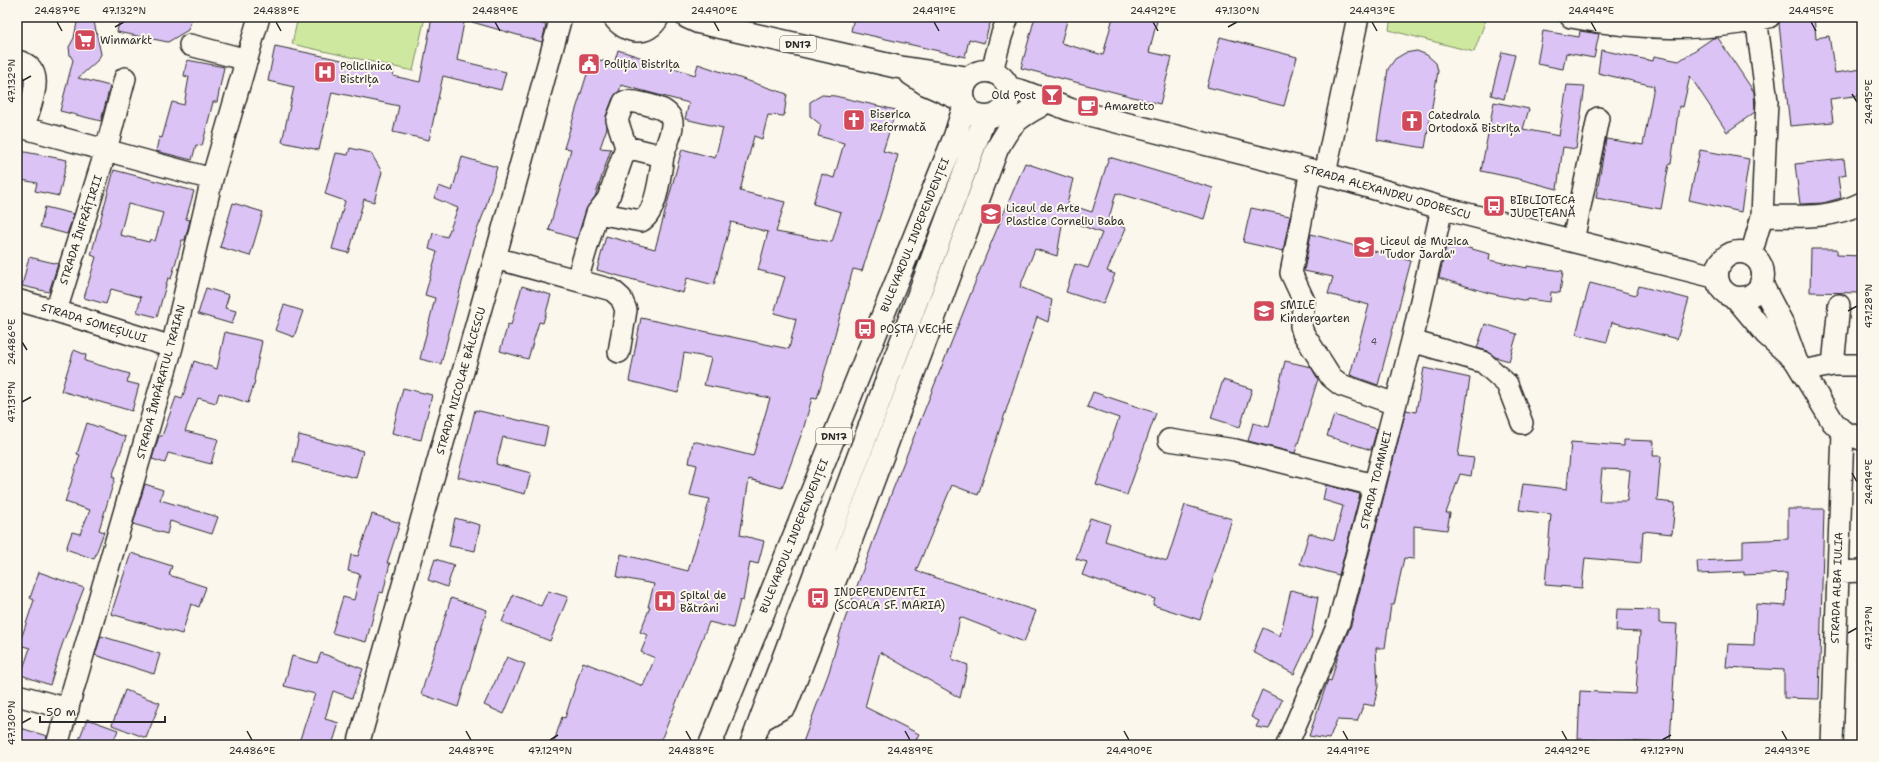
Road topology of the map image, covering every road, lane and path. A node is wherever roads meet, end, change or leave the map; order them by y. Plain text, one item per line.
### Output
1 (259, 17) edge
2 (561, 17) edge
3 (614, 17) edge
4 (1008, 17) edge
5 (1358, 17) edge
6 (1571, 17) edge
7 (658, 18) edge
8 (1761, 18) edge
9 (692, 20) edge
10 (190, 45) dead end
11 (247, 60) junction
12 (17, 61) edge
13 (898, 66) junction
14 (992, 71) junction
15 (125, 78) dead end
16 (968, 78) junction
17 (926, 84) junction
18 (1008, 97) junction
19 (965, 102) junction
20 (1049, 106) junction
21 (985, 117) junction
22 (1598, 118) dead end
23 (957, 126) junction
24 (20, 127) edge
25 (626, 147) junction
26 (106, 150) junction
27 (663, 156) junction
28 (1318, 172) junction
29 (212, 179) junction
30 (1862, 203) edge
31 (1442, 208) junction
32 (597, 213) junction
33 (1762, 216) junction
34 (1573, 241) junction
35 (1751, 255) junction
36 (496, 258) junction
37 (1716, 277) junction
38 (577, 280) junction
39 (1761, 283) junction
40 (1736, 298) junction
41 (17, 300) edge
42 (1839, 305) dead end
43 (56, 311) junction
44 (1412, 341) junction
45 (172, 348) junction
46 (619, 352) dead end
47 (1833, 365) junction
48 (1862, 365) edge
49 (1799, 366) junction
50 (1395, 404) junction
51 (1522, 423) dead end
52 (1853, 436) edge
53 (1169, 440) dead end
54 (1374, 485) junction
55 (845, 556) junction
56 (1862, 571) edge
57 (1838, 572) junction
58 (813, 581) junction
59 (17, 695) edge
60 (68, 709) junction
61 (760, 721) junction
62 (57, 745) edge
63 (358, 745) edge
64 (710, 745) edge
65 (751, 745) edge
66 (1287, 745) edge
67 (1832, 745) edge

1 - 11 street, STRADA ÎMPĂRATUL TRAIAN
2 - 36 street, STRADA NICOLAE BĂLCESCU
3 - 7 main road
4 - 14 street
5 - 28 street
6 - 8 street
7 - 9 main road, DN17
8 - 33 street
9 - 13 main road, DN17
10 - 11 street
11 - 29 street, STRADA ÎMPĂRATUL TRAIAN
12 - 24 street
13 - 16 main road, DN17
13 - 17 main road, DN17
14 - 16 main road, DN17
14 - 18 main road
15 - 26 street, STRADA ÎNFRĂȚIRII
16 - 19 main road, BULEVARDUL INDEPENDENȚEI / DN17
17 - 19 main road, DN17
17 - 23 main road
18 - 20 main road, STRADA ALEXANDRU ODOBESCU
18 - 21 main road
19 - 21 main road, DN17
19 - 23 main road, BULEVARDUL INDEPENDENȚEI / DN17
20 - 28 main road, STRADA ALEXANDRU ODOBESCU
20 - 55 main road
21 - 58 main road, DN17
22 - 34 street
23 - 64 main road, BULEVARDUL INDEPENDENȚEI / DN17
24 - 26 street
25 - 27 street
25 - 27 street
25 - 32 street
26 - 29 street
26 - 43 street, STRADA ÎNFRĂȚIRII
27 - 32 street
28 - 31 main road, STRADA ALEXANDRU ODOBESCU
28 - 50 street
29 - 45 street, STRADA ÎMPĂRATUL TRAIAN
30 - 33 street
31 - 34 main road, STRADA ALEXANDRU ODOBESCU
31 - 44 street, STRADA TOAMNEI
32 - 38 street
33 - 35 street
34 - 37 main road, STRADA ALEXANDRU ODOBESCU
35 - 37 main road
35 - 39 main road
36 - 38 street
36 - 63 street, STRADA NICOLAE BĂLCESCU
37 - 40 main road
38 - 46 street
39 - 40 main road
39 - 49 main road
40 - 49 main road
41 - 43 street, STRADA SOMEȘULUI
42 - 47 street
43 - 45 street, STRADA SOMEȘULUI
44 - 50 street, STRADA TOAMNEI
44 - 51 street
45 - 60 street, STRADA ÎMPĂRATUL TRAIAN
47 - 48 street
47 - 49 street
49 - 52 main road
50 - 54 street, STRADA TOAMNEI
52 - 57 street, STRADA ALBA IULIA
53 - 54 street
54 - 66 street, STRADA TOAMNEI
55 - 58 main road
55 - 61 street
56 - 57 street
57 - 67 street, STRADA ALBA IULIA
58 - 61 main road, DN17
59 - 60 street
60 - 62 street, STRADA ÎMPĂRATUL TRAIAN
61 - 65 main road, DN17

